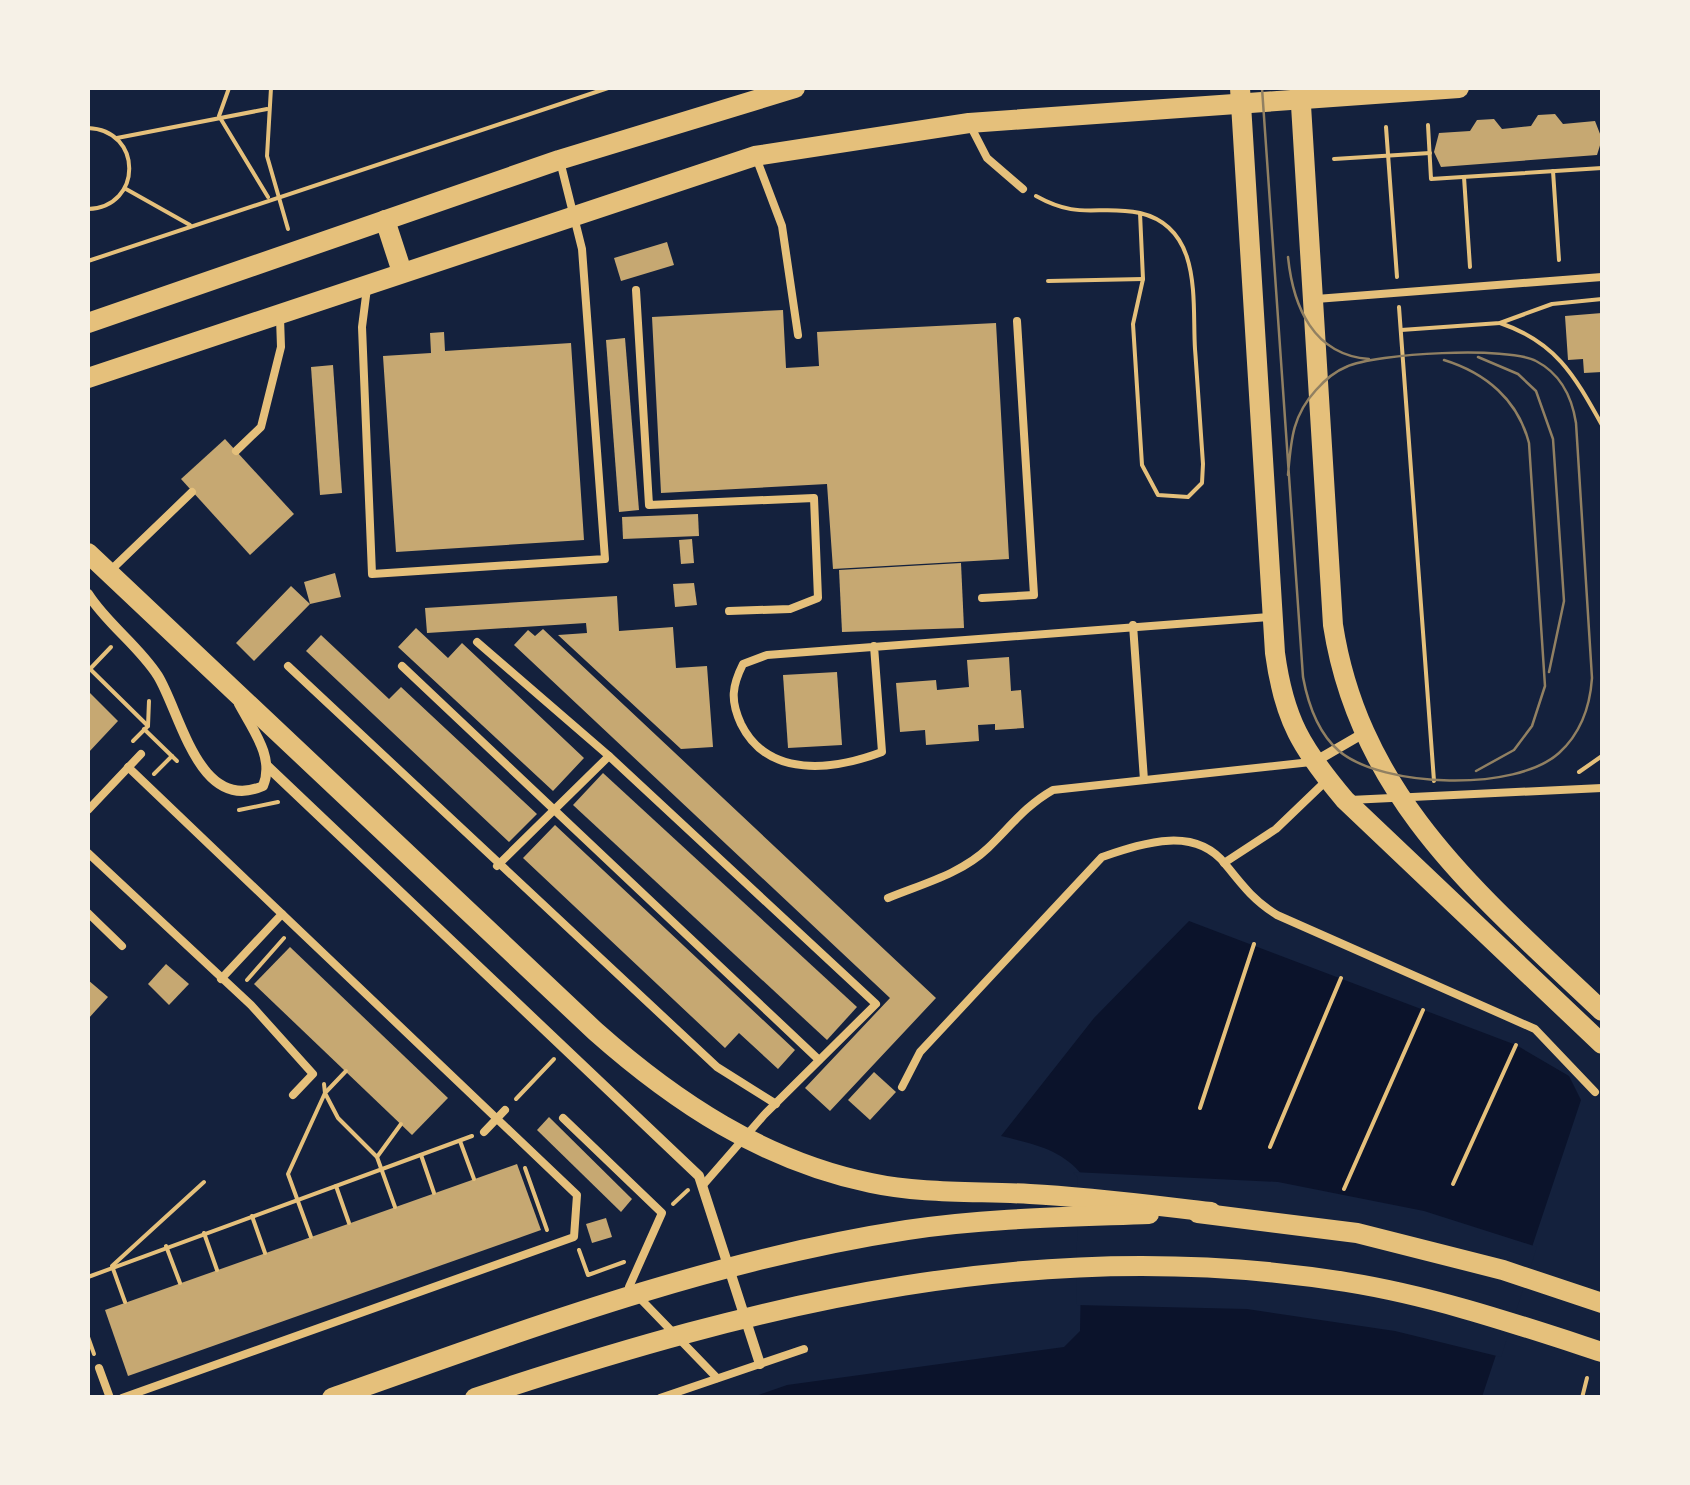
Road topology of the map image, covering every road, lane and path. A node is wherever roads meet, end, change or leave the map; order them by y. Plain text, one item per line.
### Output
1 (229, 88) edge
2 (271, 88) edge
3 (608, 88) edge
4 (795, 88) edge
5 (1458, 88) edge
6 (598, 89) edge
7 (1300, 94) edge
8 (1241, 97) edge
9 (267, 109) junction
10 (219, 116) junction
11 (969, 123) junction
12 (1428, 125) dead end
13 (88, 128) edge
14 (1386, 128) dead end
15 (117, 138) junction
16 (1430, 152) junction
17 (1388, 155) junction
18 (755, 156) junction
19 (1334, 159) dead end
20 (560, 160) junction
21 (1602, 168) edge
22 (1553, 171) junction
23 (1464, 177) junction
24 (126, 189) junction
25 (1023, 189) joint
26 (278, 195) junction
27 (269, 199) junction
28 (88, 209) edge
29 (1140, 213) junction
30 (576, 214) junction
31 (384, 220) junction
32 (190, 225) junction
33 (288, 230) dead end
34 (88, 260) edge
35 (1559, 260) dead end
36 (1470, 267) dead end
37 (402, 272) junction
38 (1602, 277) edge
39 (1144, 279) junction
40 (1048, 282) dead end
41 (368, 283) junction
42 (636, 290) dead end
43 (1398, 292) junction
44 (1312, 299) junction
45 (1602, 299) edge
46 (280, 314) junction
47 (1017, 322) dead end
48 (88, 323) edge
49 (1500, 323) junction
50 (1401, 330) junction
51 (798, 335) dead end
52 (88, 378) edge
53 (1602, 424) edge
54 (236, 451) dead end
55 (192, 492) dead end
56 (88, 552) edge
57 (108, 573) junction
58 (982, 598) dead end
59 (89, 601) edge
60 (728, 611) dead end
61 (1273, 616) junction
62 (1133, 625) junction
63 (100, 634) dead end
64 (477, 642) dead end
65 (874, 646) junction
66 (112, 647) junction
67 (122, 658) dead end
68 (288, 666) dead end
69 (402, 666) dead end
70 (89, 668) edge
71 (231, 689) junction
72 (146, 691) dead end
73 (146, 728) junction
74 (1364, 733) junction
75 (130, 744) dead end
76 (142, 754) dead end
77 (172, 756) junction
78 (608, 756) junction
79 (1313, 762) junction
80 (267, 766) junction
81 (128, 768) junction
82 (184, 768) dead end
83 (158, 770) dead end
84 (1328, 779) junction
85 (1144, 780) junction
86 (1439, 786) dead end
87 (1602, 788) edge
88 (1346, 800) junction
89 (1401, 800) junction
90 (280, 801) dead end
91 (231, 806) dead end
92 (88, 810) edge
93 (552, 810) junction
94 (88, 853) edge
95 (1224, 862) junction
96 (497, 866) junction
97 (888, 898) dead end
98 (88, 913) edge
99 (282, 914) junction
100 (1254, 944) dead end
101 (122, 946) dead end
102 (1341, 978) dead end
103 (220, 979) junction
104 (1422, 1010) dead end
105 (1602, 1011) edge
106 (1602, 1044) edge
107 (1516, 1046) dead end
108 (554, 1059) dead end
109 (820, 1060) junction
110 (346, 1072) dead end
111 (313, 1074) junction
112 (902, 1087) dead end
113 (1595, 1092) dead end
114 (325, 1093) junction
115 (292, 1096) dead end
116 (776, 1104) junction
117 (1200, 1108) dead end
118 (505, 1110) joint
119 (497, 1118) junction
120 (563, 1118) dead end
121 (401, 1124) dead end
122 (484, 1132) joint
123 (460, 1141) junction
124 (1270, 1147) dead end
125 (421, 1155) junction
126 (377, 1157) junction
127 (522, 1161) dead end
128 (381, 1169) junction
129 (681, 1178) dead end
130 (474, 1179) dead end
131 (204, 1182) dead end
132 (704, 1184) junction
133 (1453, 1184) dead end
134 (336, 1186) junction
135 (690, 1188) junction
136 (1344, 1188) dead end
137 (434, 1193) dead end
138 (298, 1199) junction
139 (696, 1199) dead end
140 (395, 1207) dead end
141 (1211, 1212) junction
142 (662, 1214) junction
143 (252, 1216) junction
144 (349, 1223) dead end
145 (204, 1233) junction
146 (548, 1234) dead end
147 (311, 1237) dead end
148 (166, 1246) junction
149 (265, 1253) dead end
150 (643, 1256) junction
151 (583, 1261) dead end
152 (112, 1266) junction
153 (217, 1270) dead end
154 (88, 1278) edge
155 (180, 1284) dead end
156 (125, 1302) dead end
157 (1602, 1303) edge
158 (804, 1349) dead end
159 (1602, 1352) edge
160 (760, 1364) junction
161 (99, 1368) dead end
162 (717, 1378) junction
163 (1587, 1378) dead end
164 (110, 1398) edge
165 (122, 1398) edge
166 (332, 1398) edge
167 (475, 1398) edge
168 (660, 1398) edge
169 (1582, 1398) edge

1 - 10 path
2 - 9 path
3 - 6 path
4 - 20 main road
5 - 7 main road
6 - 26 path
7 - 8 main road
7 - 44 main road
8 - 11 main road
8 - 61 main road
9 - 10 path
9 - 26 path
10 - 15 path
10 - 27 path
11 - 18 main road
11 - 25 lane
12 - 16 path
13 - 15 path
14 - 17 path
15 - 24 path
16 - 17 path
16 - 23 path
17 - 19 path
17 - 43 path
18 - 30 main road
18 - 51 lane
20 - 30 lane
20 - 31 main road
21 - 22 path
22 - 23 path
22 - 35 path
23 - 36 path
24 - 28 path
24 - 32 path
25 - 29 path
26 - 27 path
26 - 33 path
27 - 32 path
29 - 39 path
29 - 39 path
30 - 37 main road
30 - 41 lane
31 - 37 main road
31 - 48 main road
32 - 34 path
37 - 41 main road
38 - 43 lane
39 - 40 path
41 - 46 main road
42 - 60 lane
43 - 44 lane
43 - 50 path
44 - 74 main road
45 - 49 path
46 - 52 main road
46 - 54 lane
47 - 58 lane
49 - 50 path
49 - 53 path
50 - 86 path
55 - 57 lane
56 - 57 main road
57 - 71 main road
59 - 80 street
61 - 62 lane
61 - 79 main road
62 - 65 lane
62 - 85 lane
63 - 66 path
64 - 78 lane
65 - 65 lane
66 - 67 path
66 - 70 path
68 - 96 lane
69 - 93 lane
70 - 73 path
71 - 80 street
71 - 141 main road
72 - 73 path
73 - 75 path
73 - 77 path
74 - 79 street
74 - 89 main road
76 - 81 lane
77 - 82 path
77 - 83 path
78 - 93 lane
78 - 109 lane
79 - 84 main road
79 - 85 lane
80 - 132 street
81 - 92 lane
81 - 99 lane
84 - 88 main road
84 - 95 lane
85 - 97 lane
87 - 89 lane
88 - 89 lane
88 - 106 main road
89 - 105 main road
90 - 91 path
93 - 96 lane
93 - 109 lane
94 - 103 lane
95 - 112 lane
95 - 113 lane
96 - 116 lane
98 - 101 lane
99 - 103 lane
99 - 119 lane
100 - 117 path
102 - 124 path
103 - 111 lane
104 - 136 path
107 - 133 path
108 - 118 path
109 - 116 lane
110 - 114 path
111 - 114 path
111 - 115 lane
114 - 126 path
116 - 132 lane
118 - 119 lane
119 - 122 lane
119 - 165 lane
120 - 142 lane
121 - 126 path
122 - 123 path
123 - 125 path
123 - 130 path
125 - 128 path
125 - 137 path
126 - 128 path
127 - 146 path
128 - 134 path
128 - 140 path
129 - 135 path
131 - 152 path
132 - 160 street
134 - 138 path
134 - 144 path
135 - 139 path
135 - 142 path
138 - 143 path
138 - 147 path
141 - 157 main road
141 - 166 main road
142 - 150 lane
143 - 145 path
143 - 149 path
145 - 148 path
145 - 153 path
148 - 152 path
148 - 155 path
150 - 151 path
150 - 162 lane
152 - 154 path
152 - 156 path
158 - 160 lane
159 - 167 main road
160 - 162 lane
161 - 164 lane
162 - 168 lane
163 - 169 path

